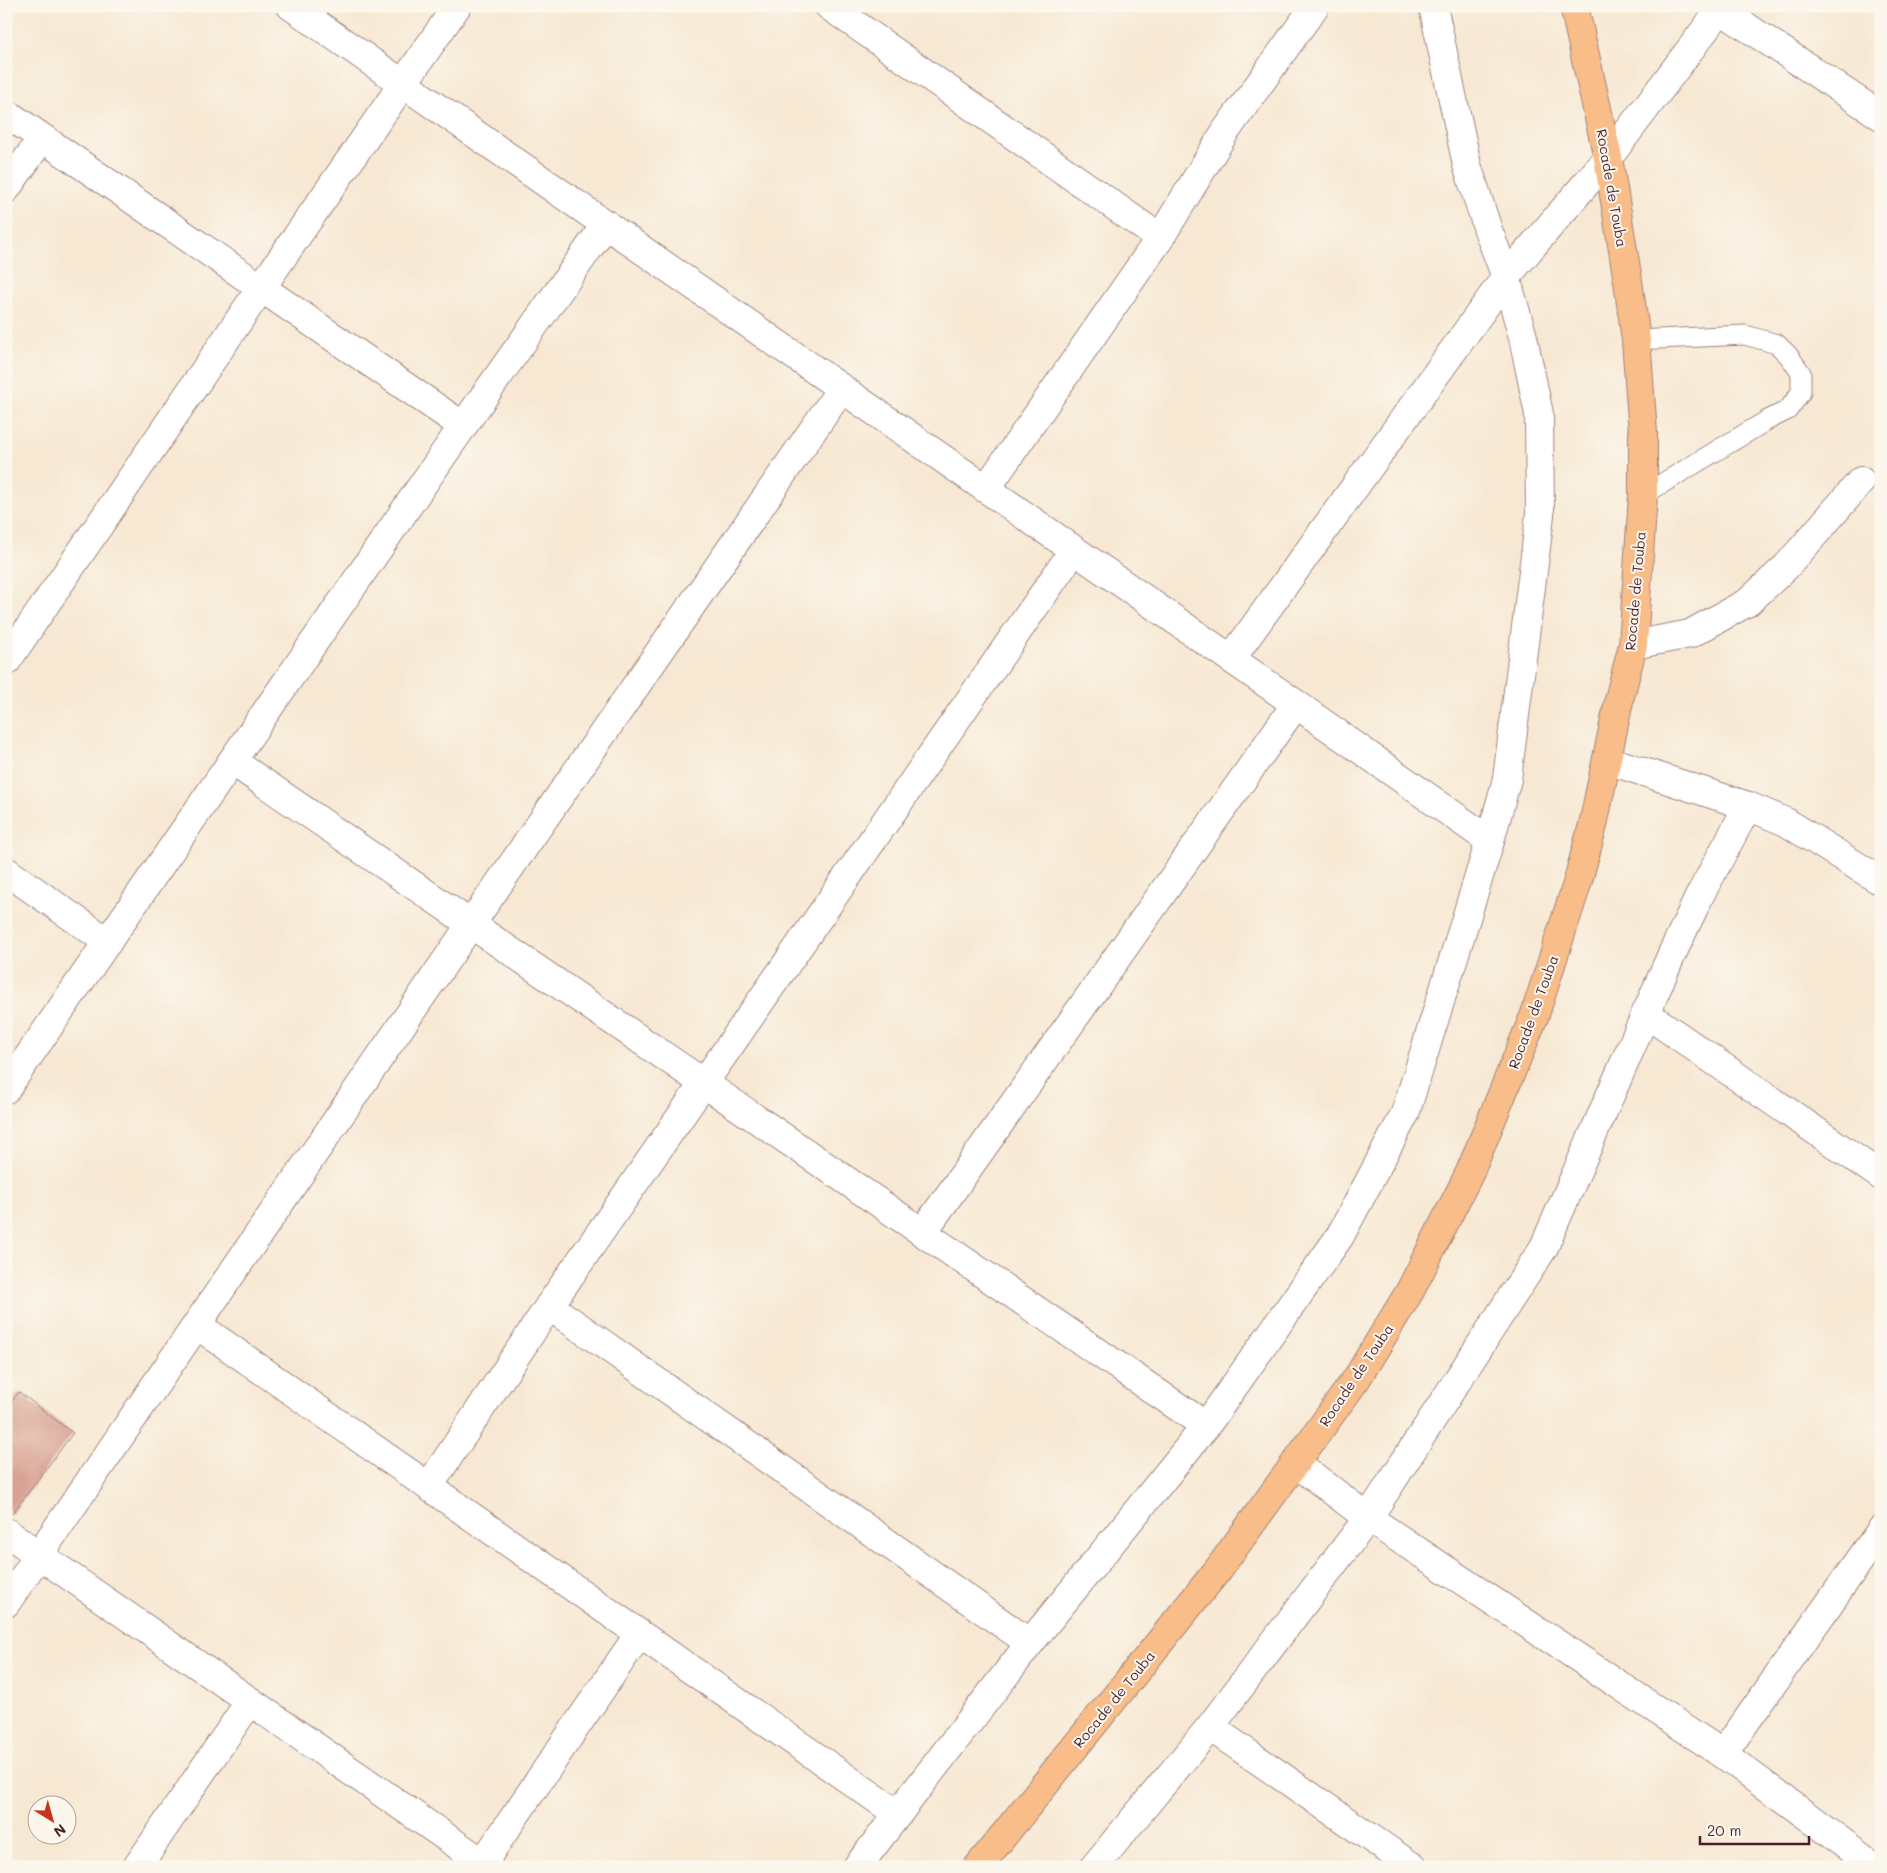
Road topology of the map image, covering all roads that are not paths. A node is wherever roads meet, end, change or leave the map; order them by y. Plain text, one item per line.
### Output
1 (292, 6) edge
2 (458, 6) edge
3 (829, 6) edge
4 (1433, 6) edge
5 (1574, 6) edge
6 (1312, 7) edge
7 (1722, 8) edge
8 (404, 84) junction
9 (6, 113) edge
10 (1881, 116) edge
11 (42, 138) junction
12 (1608, 158) junction
13 (6, 188) edge
14 (606, 224) junction
15 (1160, 238) junction
16 (1506, 277) junction
17 (261, 288) junction
18 (1636, 340) junction
19 (842, 388) junction
20 (463, 426) junction
21 (1861, 481) dead end
22 (986, 489) junction
23 (1643, 495) junction
24 (1074, 550) junction
25 (1633, 645) junction
26 (1231, 659) junction
27 (6, 662) edge
28 (1296, 704) junction
29 (1607, 760) junction
30 (232, 761) junction
31 (1748, 806) junction
32 (1490, 841) junction
33 (6, 871) edge
34 (1878, 873) edge
35 (471, 924) junction
36 (108, 942) junction
37 (1645, 1013) junction
38 (705, 1084) junction
39 (6, 1090) edge
40 (1881, 1176) edge
41 (923, 1232) junction
42 (549, 1306) junction
43 (197, 1325) junction
44 (1206, 1426) junction
45 (1296, 1462) junction
46 (428, 1486) junction
47 (1368, 1518) junction
48 (1881, 1530) edge
49 (6, 1532) edge
50 (39, 1555) junction
51 (6, 1603) edge
52 (639, 1634) junction
53 (1030, 1643) junction
54 (250, 1701) junction
55 (1210, 1728) junction
56 (1723, 1754) junction
57 (898, 1814) junction
58 (484, 1865) edge
59 (137, 1867) edge
60 (857, 1867) edge
61 (978, 1867) edge
62 (1094, 1867) edge
63 (1413, 1867) edge
64 (1876, 1867) edge

1 - 8 street
2 - 8 street
3 - 15 street
4 - 16 street
5 - 12 main road, Rocade de Touba
6 - 15 street
7 - 10 street
7 - 12 street
8 - 14 street
8 - 17 street
9 - 11 street
11 - 13 street
11 - 17 street
12 - 16 street
12 - 18 main road, Rocade de Touba
14 - 19 street
14 - 20 street
15 - 22 street
16 - 26 street
16 - 32 street
17 - 20 street
17 - 27 street
18 - 23 main road, Rocade de Touba
18 - 23 lane
19 - 22 street
19 - 35 street
20 - 30 street
21 - 25 street
22 - 24 street
23 - 25 main road, Rocade de Touba
24 - 26 street
24 - 38 street
25 - 29 main road, Rocade de Touba
26 - 28 street
28 - 32 street
28 - 41 street
29 - 31 street
29 - 45 main road, Rocade de Touba
30 - 35 street
30 - 36 street
31 - 34 street
31 - 37 street
32 - 44 street
33 - 36 street
35 - 38 street
35 - 43 street
36 - 39 street
37 - 40 street
37 - 47 street
38 - 41 street
38 - 42 street
41 - 44 street
42 - 46 street
42 - 53 street
43 - 46 street
43 - 50 street
44 - 53 street
45 - 47 street
45 - 61 main road, Rocade de Touba
46 - 52 street
47 - 55 street
47 - 56 street
48 - 56 street
49 - 50 street
50 - 51 street
50 - 54 street
52 - 57 street
52 - 58 street
53 - 57 street
54 - 58 street
54 - 59 street
55 - 62 street
55 - 63 street
56 - 64 street
57 - 60 street

